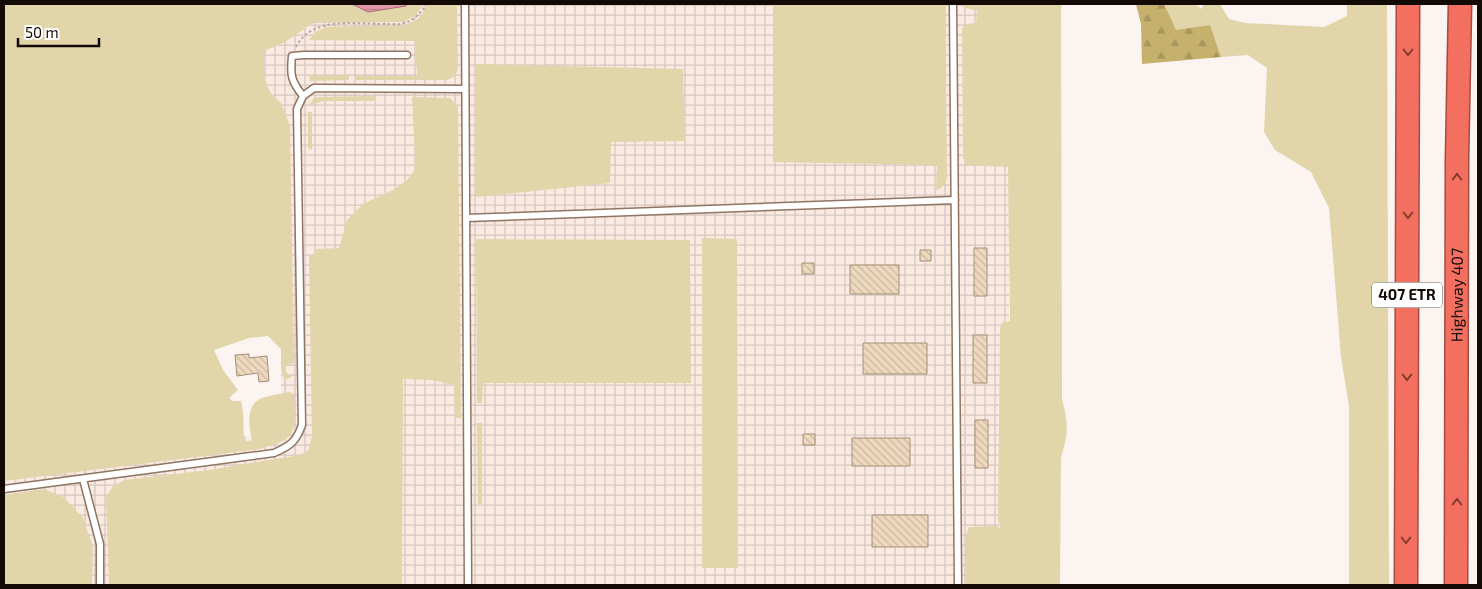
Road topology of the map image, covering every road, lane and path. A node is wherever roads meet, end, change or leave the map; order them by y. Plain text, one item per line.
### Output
1 (427, 4) edge
2 (465, 4) edge
3 (953, 4) edge
4 (1408, 4) edge
5 (1460, 4) edge
6 (407, 55) dead end
7 (292, 56) junction
8 (465, 89) junction
9 (302, 96) junction
10 (955, 200) junction
11 (466, 218) junction
12 (83, 479) junction
13 (4, 489) edge
14 (100, 585) edge
15 (468, 585) edge
16 (958, 585) edge
17 (1406, 585) edge
18 (1456, 585) edge

1 - 7 path
2 - 8 lane
3 - 10 lane
4 -> 17 highway, 407 ETR
18 -> 5 highway, Highway 407 / 407 ETR
6 - 7 lane
7 - 9 lane
8 - 9 lane
8 - 11 lane
9 - 12 lane
10 - 11 lane
10 - 16 lane
11 - 15 lane
12 - 13 lane
12 - 14 lane

